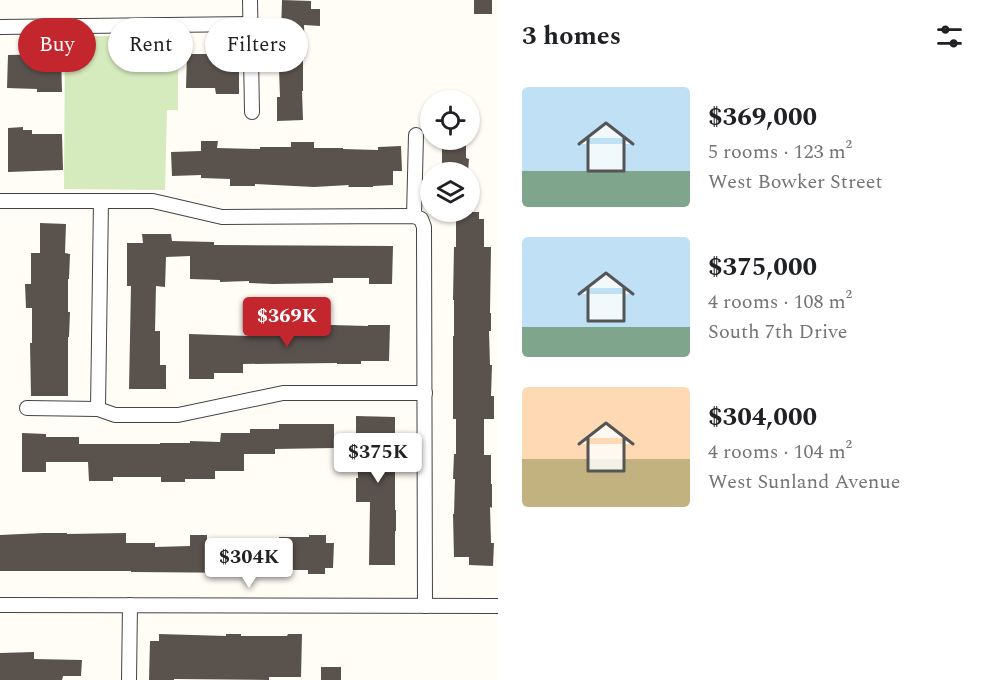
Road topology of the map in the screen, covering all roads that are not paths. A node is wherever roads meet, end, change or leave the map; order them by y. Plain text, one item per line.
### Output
1 (250, 0) edge
2 (250, 18) edge
3 (205, 25) edge
4 (0, 27) edge
5 (251, 72) edge
6 (252, 112) dead end
7 (416, 135) dead end
8 (0, 201) edge
9 (101, 201) junction
10 (418, 218) junction
11 (425, 393) junction
12 (27, 408) dead end
13 (98, 409) junction
14 (0, 605) edge
15 (130, 605) junction
16 (425, 606) junction
17 (498, 606) edge
18 (129, 680) edge

1 - 2 street
3 - 4 street
5 - 6 street
7 - 10 street
8 - 9 street
9 - 10 street
9 - 13 street
10 - 11 street
11 - 13 street
11 - 16 street
12 - 13 street
14 - 15 street
15 - 16 street
15 - 18 street
16 - 17 street

